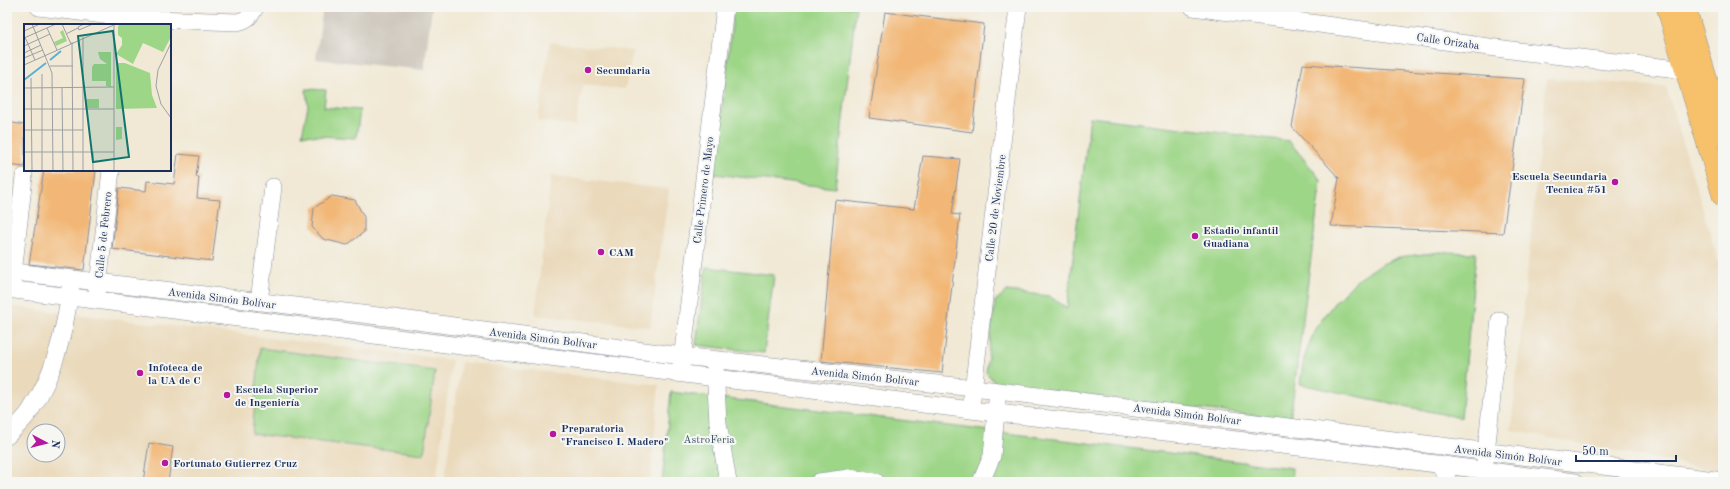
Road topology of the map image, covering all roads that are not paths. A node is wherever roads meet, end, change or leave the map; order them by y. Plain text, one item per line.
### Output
1 (39, 7) edge
2 (256, 7) edge
3 (725, 7) edge
4 (1018, 7) edge
5 (1193, 7) edge
6 (1667, 7) edge
7 (1685, 7) edge
8 (128, 17) edge
9 (1695, 71) junction
10 (1723, 134) edge
11 (111, 171) edge
12 (24, 177) dead end
13 (273, 187) dead end
14 (1723, 196) edge
15 (10, 272) edge
16 (72, 280) junction
17 (98, 283) junction
18 (9, 289) edge
19 (70, 297) junction
20 (96, 300) junction
21 (259, 302) junction
22 (386, 317) junction
23 (1500, 320) dead end
24 (384, 337) junction
25 (682, 356) junction
26 (715, 360) junction
27 (680, 374) junction
28 (716, 378) junction
29 (974, 388) junction
30 (998, 391) junction
31 (971, 410) junction
32 (996, 412) junction
33 (7, 436) edge
34 (1487, 452) junction
35 (1439, 464) junction
36 (1484, 470) junction
37 (728, 478) edge
38 (848, 480) edge
39 (1723, 481) edge
40 (742, 482) edge
41 (819, 482) edge
42 (871, 482) edge
43 (981, 482) edge
44 (1448, 482) edge
45 (1575, 482) edge

1 - 8 street
2 - 8 street
3 - 25 street, Calle Primero de Mayo
4 - 29 street, Calle 20 de Noviembre
5 - 9 street, Calle Orizaba
6 - 9 main road
7 - 9 main road
9 - 10 main road
9 - 14 main road
11 - 17 street, Calle 5 de Febrero
12 - 15 street
13 - 21 street
15 - 16 street, Avenida Simón Bolívar
15 - 18 street
16 - 17 street, Avenida Simón Bolívar
16 - 19 street
17 - 20 street, Calle 5 de Febrero
17 - 21 street, Avenida Simón Bolívar
18 - 19 street, Avenida Simón Bolívar
19 - 20 street, Avenida Simón Bolívar
19 - 33 street
20 - 24 street, Avenida Simón Bolívar
21 - 22 street, Avenida Simón Bolívar
22 - 24 street
22 - 25 street, Avenida Simón Bolívar
23 - 34 street
24 - 27 street, Avenida Simón Bolívar
25 - 26 street, Avenida Simón Bolívar
25 - 27 street, Calle Primero de Mayo
26 - 28 street
26 - 29 street, Avenida Simón Bolívar
27 - 28 street, Avenida Simón Bolívar
28 - 31 street, Avenida Simón Bolívar
28 - 37 street
29 - 30 street, Avenida Simón Bolívar
29 - 31 street, Calle 20 de Noviembre
30 - 32 street
30 - 34 street, Avenida Simón Bolívar
31 - 32 street, Avenida Simón Bolívar
32 - 35 street, Avenida Simón Bolívar
32 - 43 street
34 - 36 street
34 - 39 street, Avenida Simón Bolívar
35 - 36 street, Avenida Simón Bolívar
35 - 44 street
36 - 45 street, Avenida Simón Bolívar
37 - 40 street
38 - 41 street
38 - 42 street

